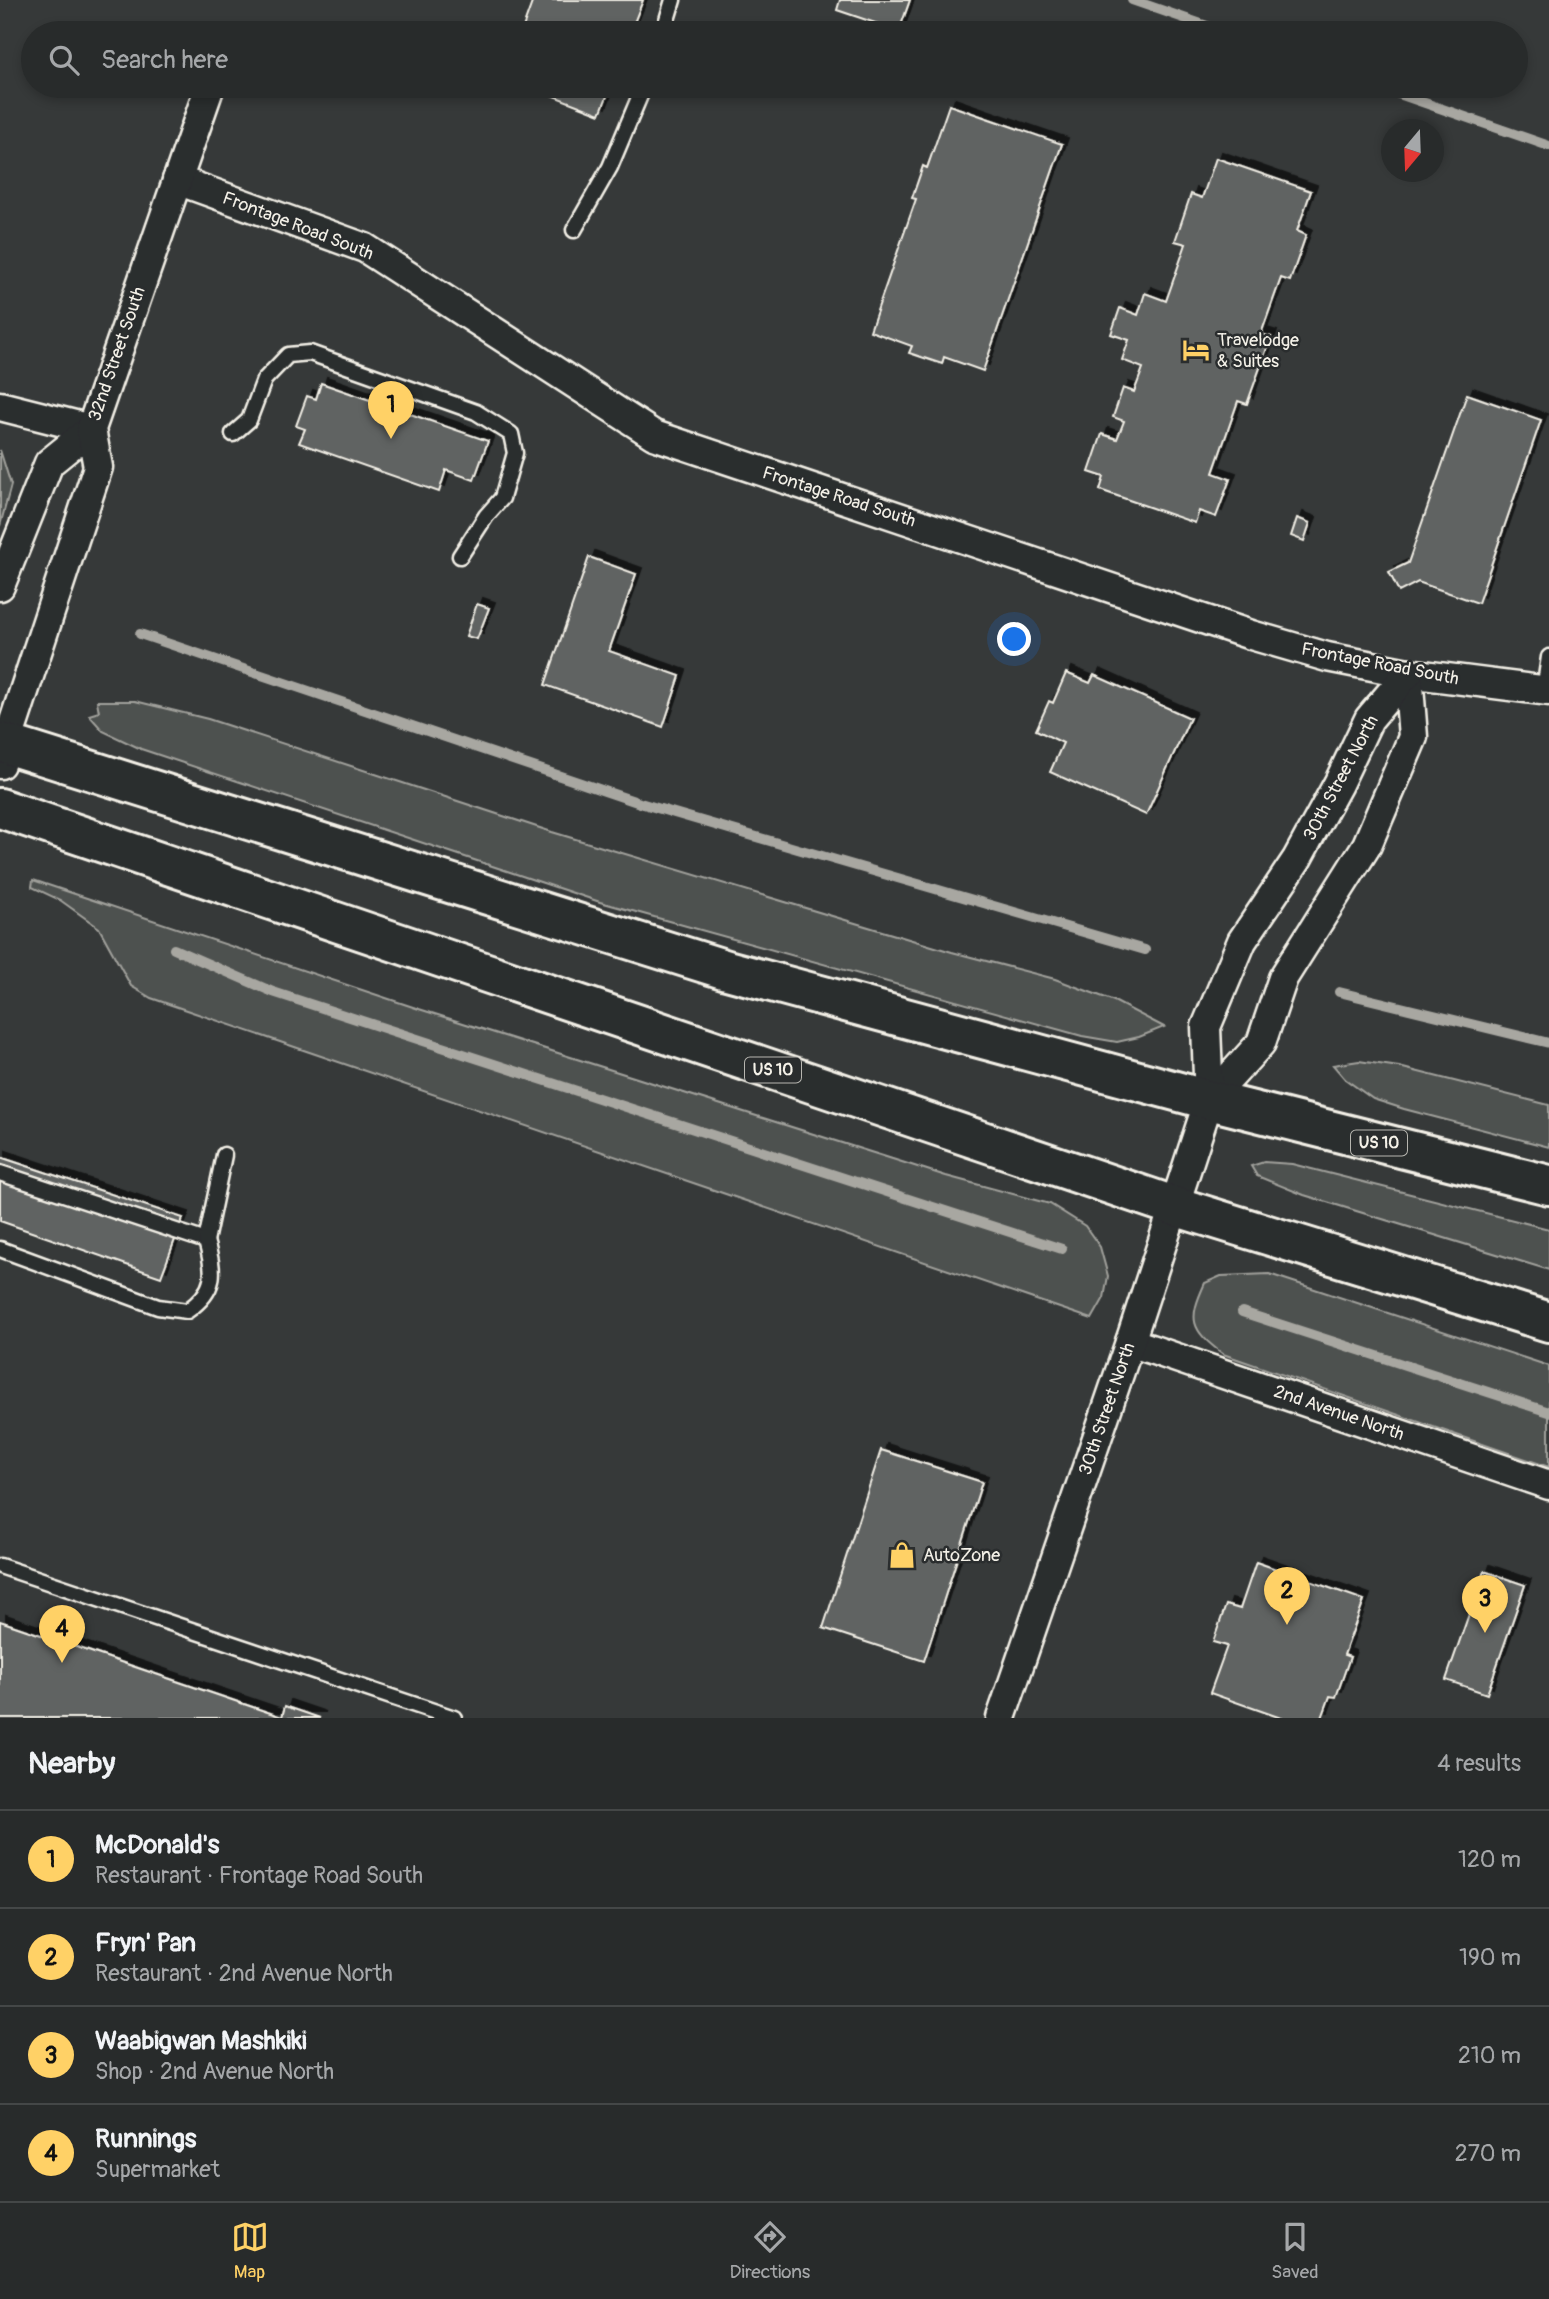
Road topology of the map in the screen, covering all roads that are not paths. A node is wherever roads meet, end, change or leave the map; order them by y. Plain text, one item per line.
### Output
1 (673, 0) edge
2 (667, 21) edge
3 (206, 98) edge
4 (639, 98) edge
5 (177, 180) junction
6 (574, 230) dead end
7 (0, 406) edge
8 (91, 429) junction
9 (233, 434) dead end
10 (460, 556) dead end
11 (0, 586) edge
12 (1549, 657) edge
13 (1408, 673) junction
14 (1546, 691) edge
15 (2, 750) edge
16 (0, 808) edge
17 (1209, 1100) junction
18 (224, 1155) dead end
19 (0, 1172) edge
20 (1549, 1185) edge
21 (1174, 1206) junction
22 (205, 1241) junction
23 (0, 1249) edge
24 (1549, 1322) edge
25 (1130, 1342) junction
26 (1549, 1485) edge
27 (0, 1566) edge
28 (454, 1718) edge
29 (1001, 1718) edge

1 - 2 lane
3 - 5 street, 32nd Street South
4 - 6 lane
5 - 8 street, 32nd Street South
5 - 13 street, Frontage Road South
7 - 8 street
8 - 11 street
8 - 15 street, 32nd Street South
9 - 10 lane
12 - 14 lane
13 - 14 street, Frontage Road South
13 - 17 street, 30th Street North
13 - 17 street, 30th Street North
15 - 17 main road, US 10
16 - 21 main road, US 10
17 - 20 main road, US 10
17 - 21 street, 30th Street North
18 - 22 lane
19 - 22 lane
21 - 24 main road, US 10
21 - 25 street, 30th Street North
22 - 23 lane
25 - 26 street, 2nd Avenue North
25 - 29 street, 30th Street North
27 - 28 lane

